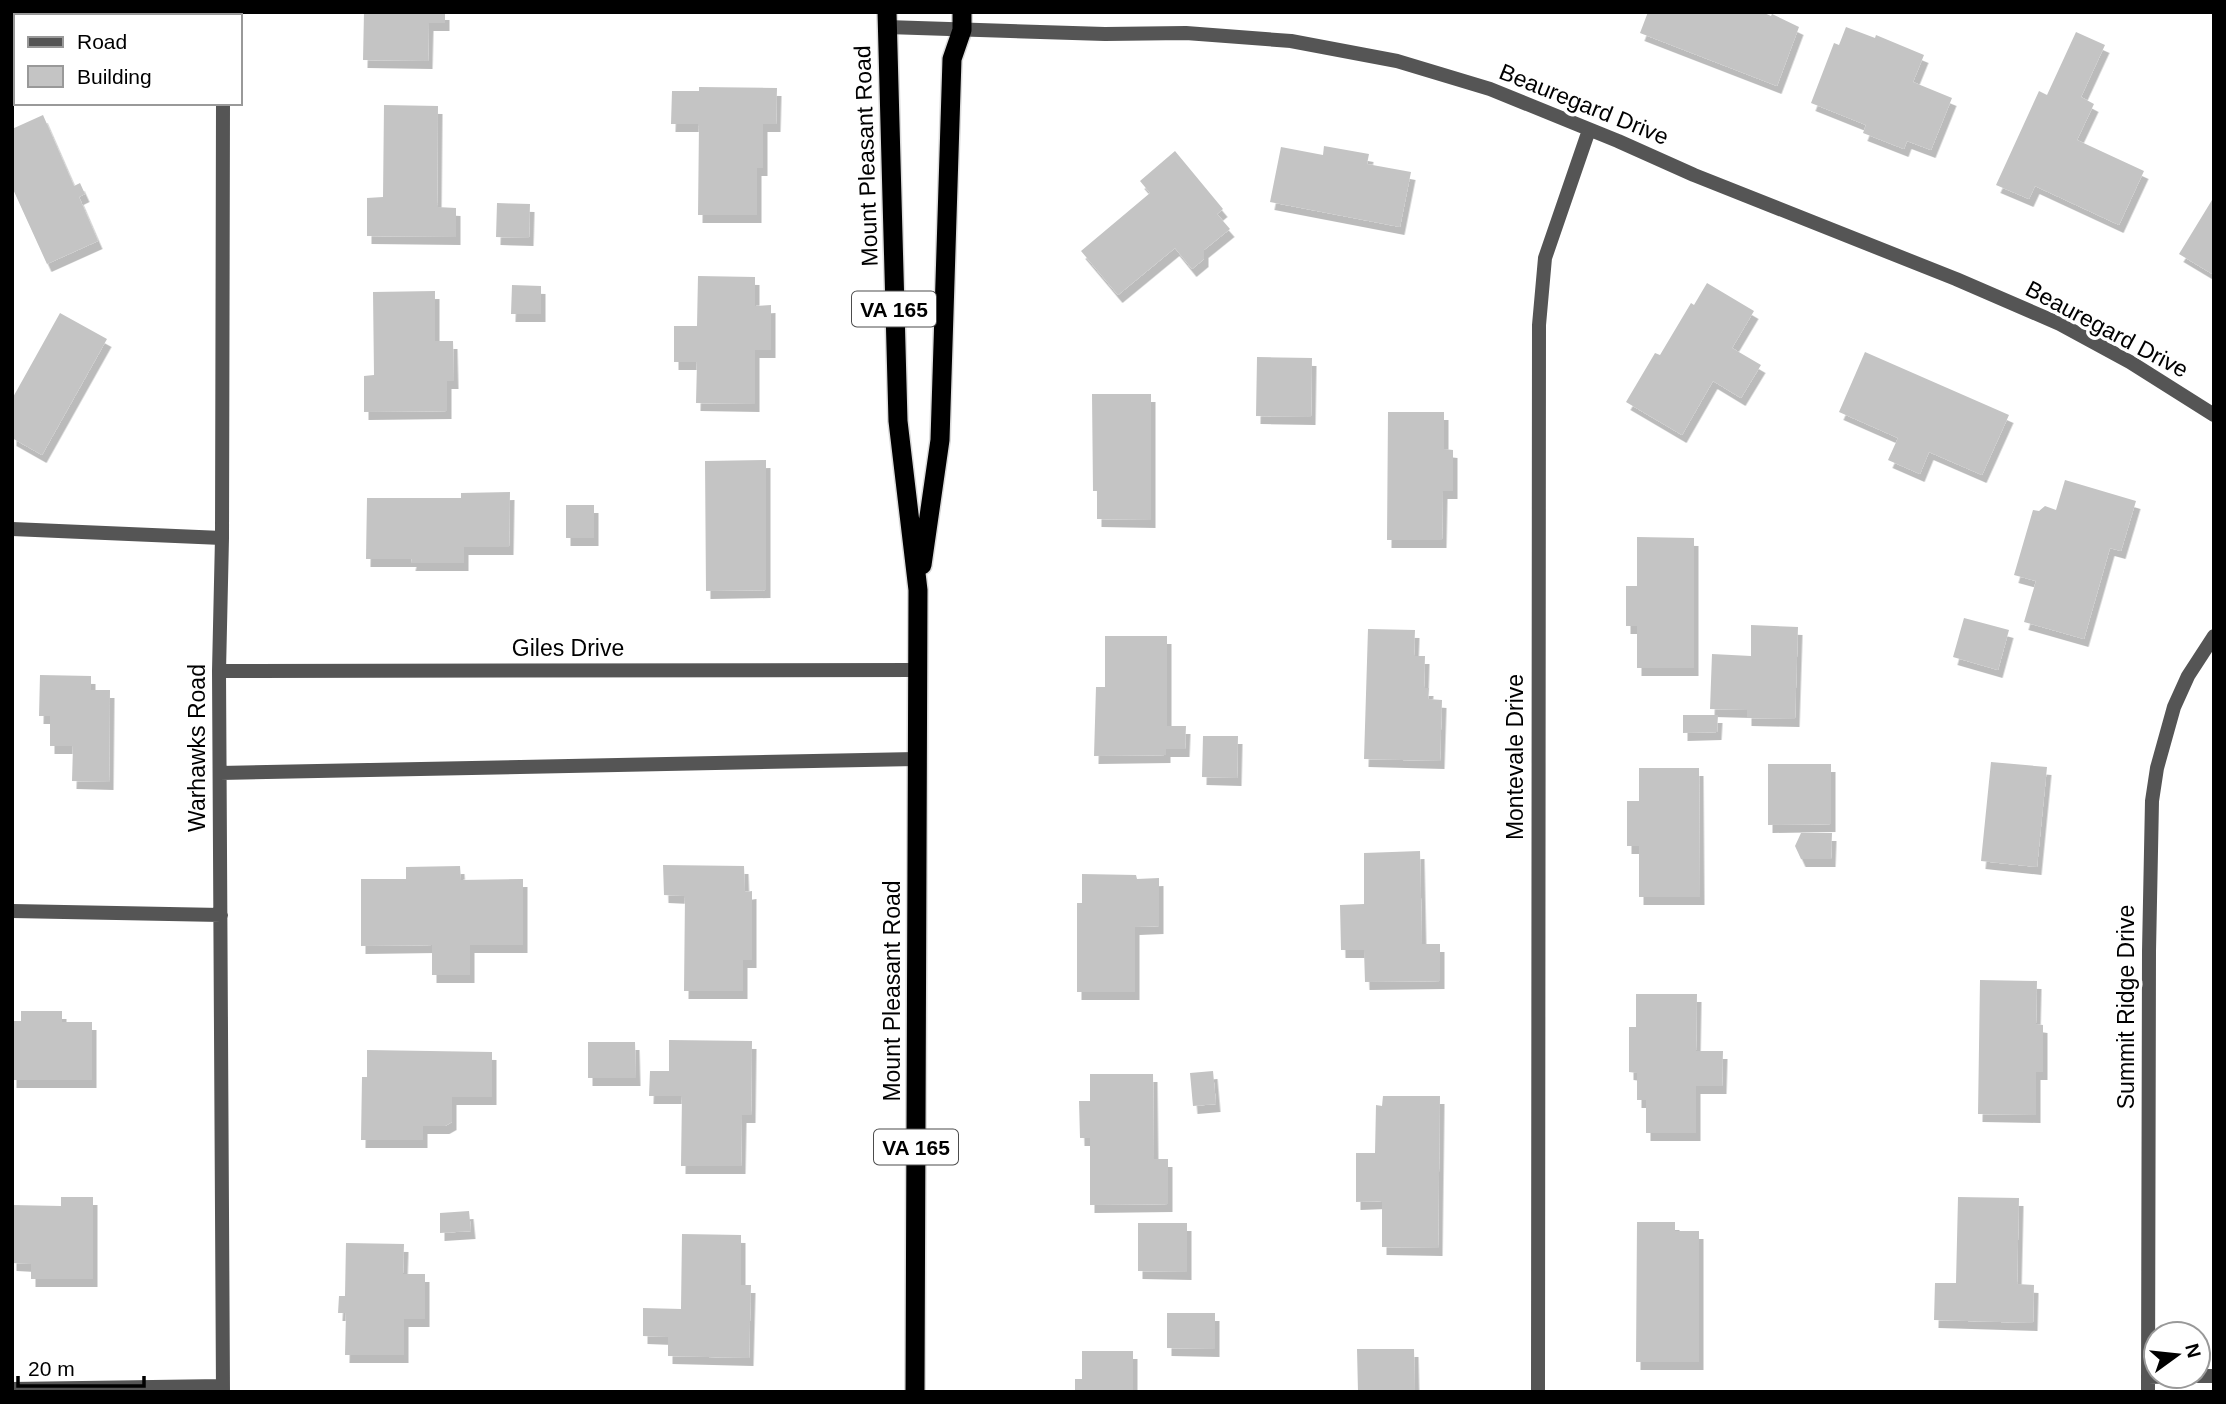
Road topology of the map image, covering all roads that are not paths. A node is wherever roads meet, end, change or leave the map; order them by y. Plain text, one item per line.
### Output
1 (887, 20) edge
2 (962, 21) edge
3 (223, 105) edge
4 (1589, 130) junction
5 (2214, 415) edge
6 (12, 529) edge
7 (222, 538) junction
8 (918, 590) junction
9 (2214, 636) edge
10 (917, 670) junction
11 (219, 671) junction
12 (916, 759) junction
13 (220, 773) junction
14 (12, 911) edge
15 (221, 915) junction
16 (2148, 1320) edge
17 (12, 1389) edge
18 (223, 1389) edge
19 (915, 1392) edge
20 (1538, 1392) edge

1 - 2 street, Beauregard Drive
1 - 8 highway, Mount Pleasant Road / VA 165
2 - 4 street, Beauregard Drive
2 - 8 highway, Mount Pleasant Road / VA 165
3 - 7 street, Warhawks Road
4 - 5 street, Beauregard Drive
4 - 20 street, Montevale Drive
6 - 7 street
7 - 11 street, Warhawks Road
8 - 10 highway, Mount Pleasant Road / VA 165
9 - 16 street, Summit Ridge Drive
10 - 11 street, Giles Drive
10 - 12 highway, Mount Pleasant Road / VA 165
11 - 13 street, Warhawks Road
12 - 13 street
12 - 19 highway, Mount Pleasant Road / VA 165
13 - 15 street, Warhawks Road
14 - 15 street
15 - 18 street, Warhawks Road
17 - 18 street

